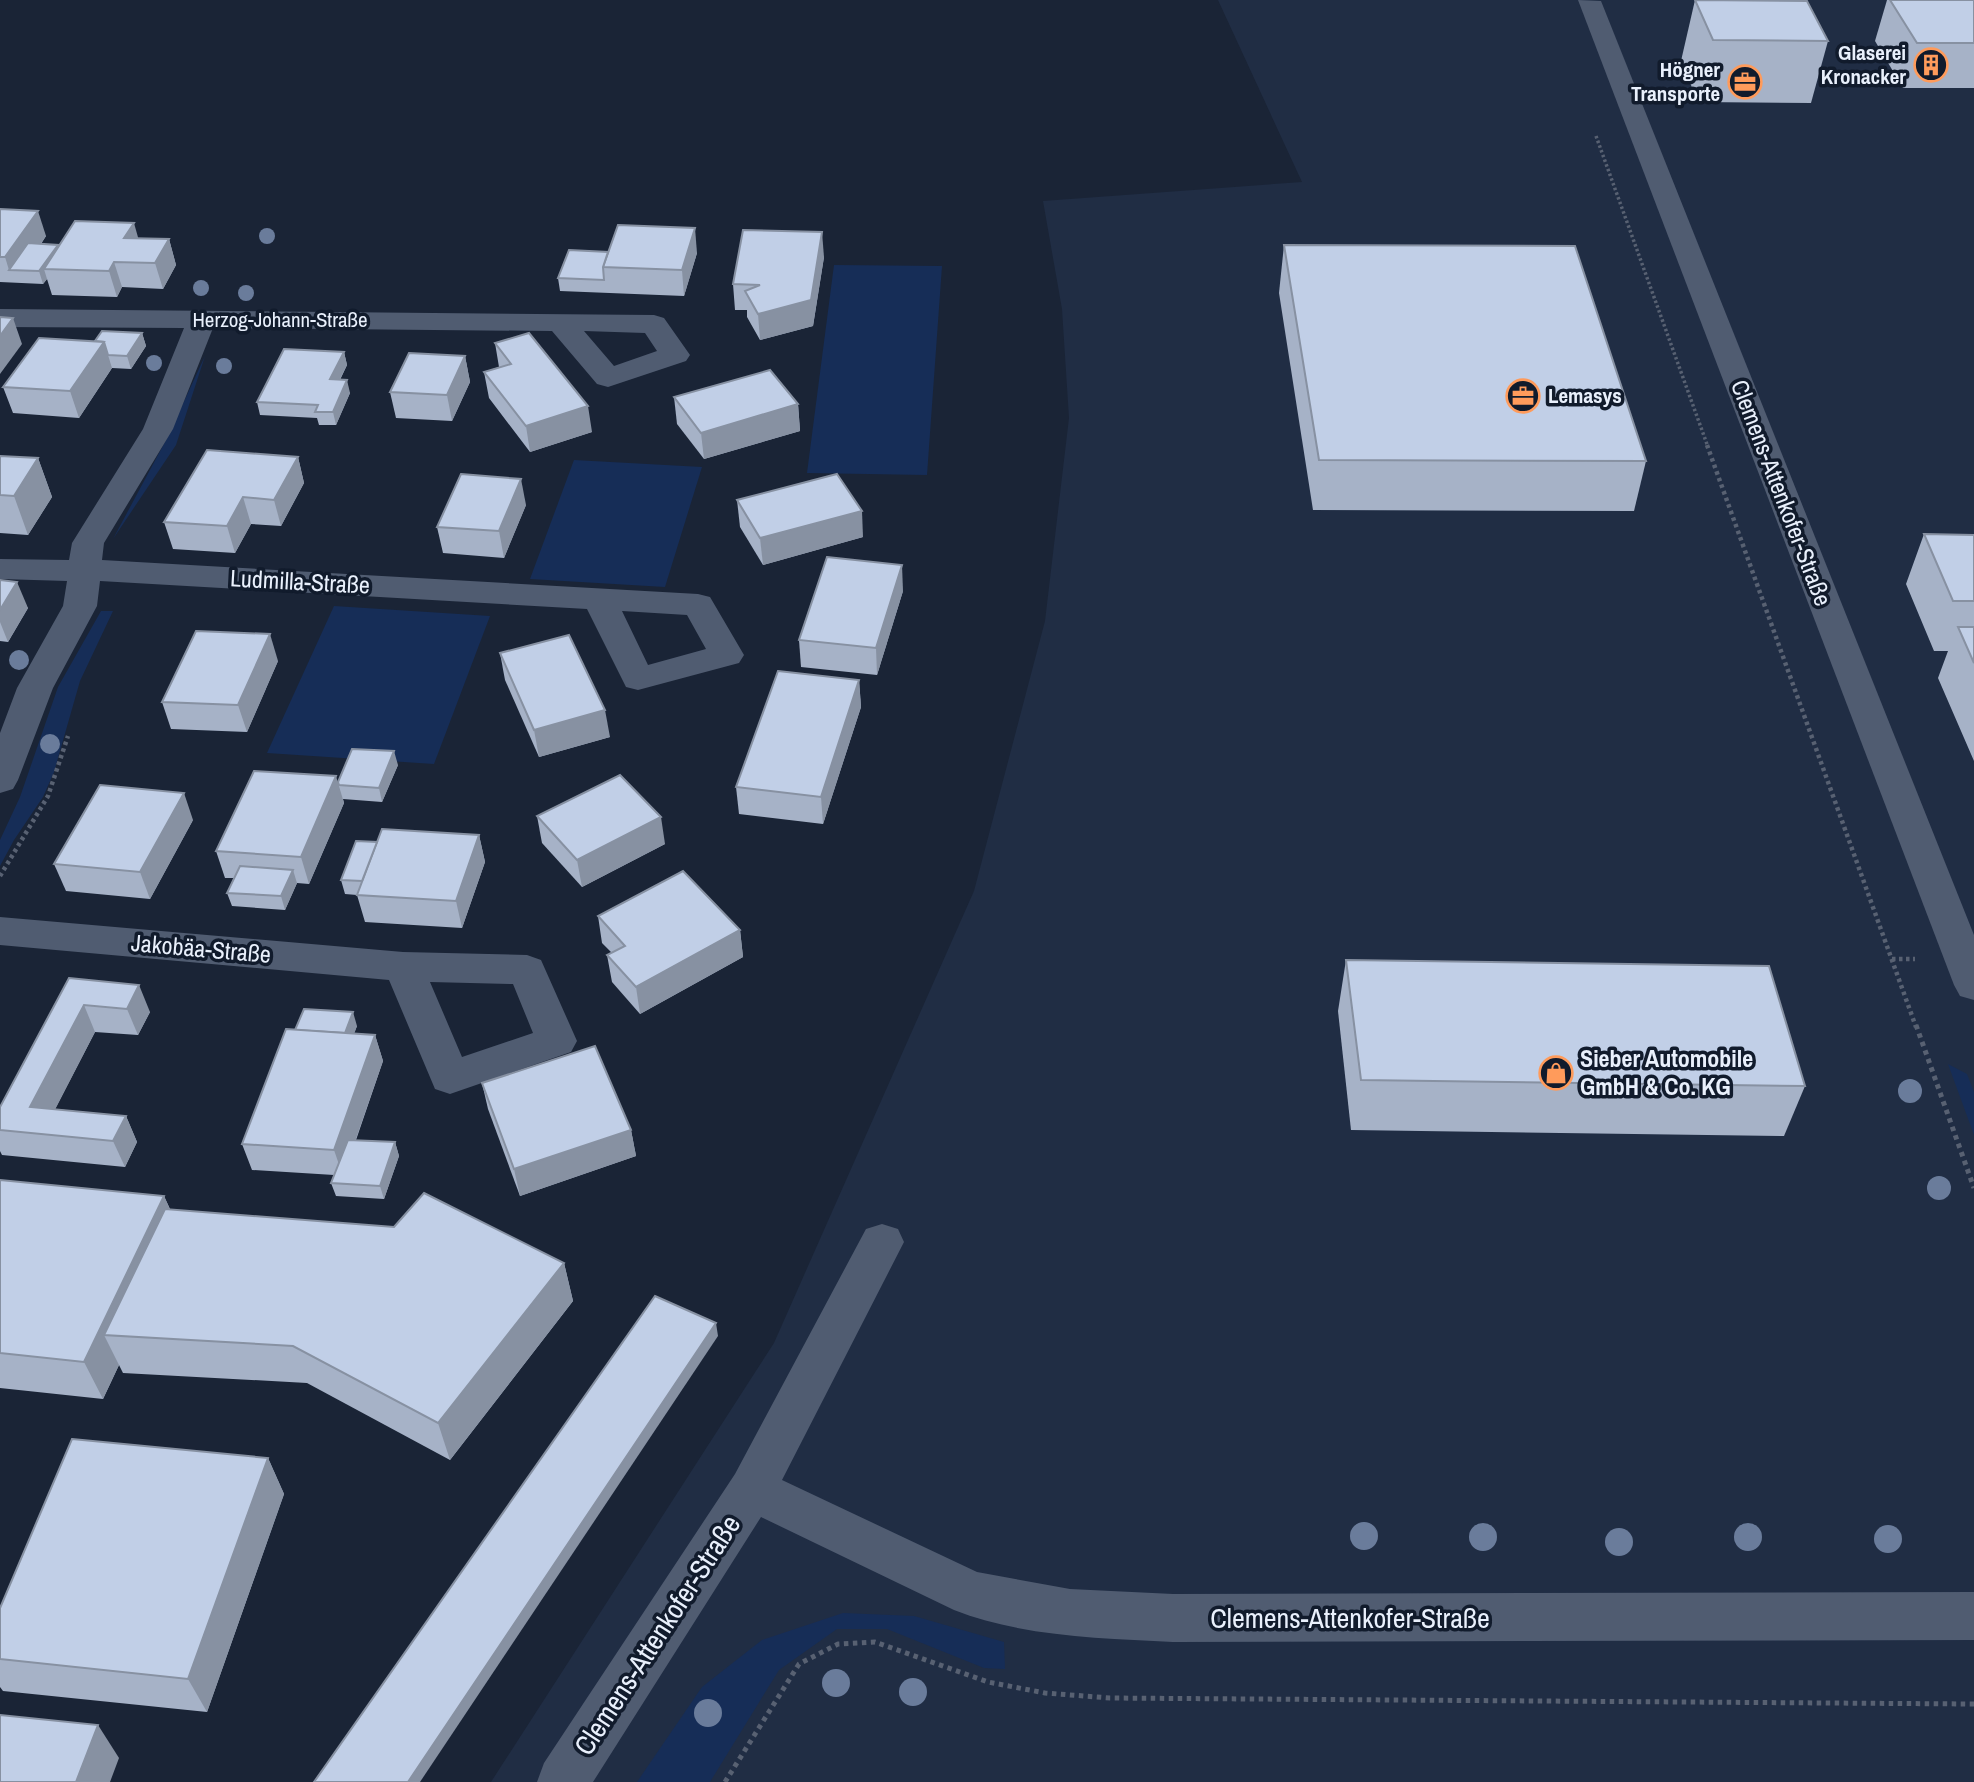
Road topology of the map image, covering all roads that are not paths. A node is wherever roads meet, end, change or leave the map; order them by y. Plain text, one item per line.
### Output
1 (1589, 1) edge
2 (0, 317) edge
3 (202, 319) junction
4 (560, 322) dead end
5 (0, 569) edge
6 (84, 572) junction
7 (599, 600) dead end
8 (0, 780) edge
9 (1960, 913) edge
10 (0, 931) edge
11 (403, 967) dead end
12 (1974, 985) edge
13 (882, 1242) dead end
14 (752, 1489) junction
15 (1974, 1616) edge
16 (563, 1782) edge

1 - 9 street, Clemens-Attenkofer-Straße
2 - 3 street, Herzog-Johann-Straße
3 - 4 street, Herzog-Johann-Straße
3 - 6 street
5 - 6 street, Ludmilla-Straße
6 - 7 street, Ludmilla-Straße
6 - 8 street
9 - 12 street, Clemens-Attenkofer-Straße
10 - 11 street, Jakobäa-Straße
13 - 14 street, Clemens-Attenkofer-Straße
14 - 15 street, Clemens-Attenkofer-Straße
14 - 16 street, Clemens-Attenkofer-Straße

